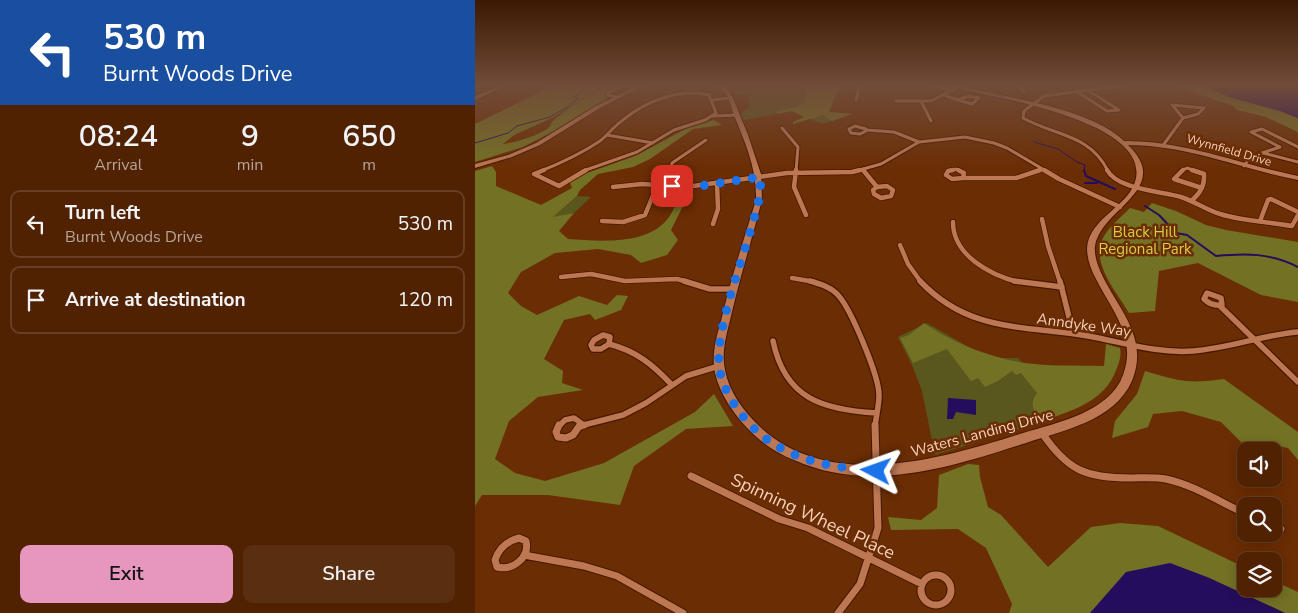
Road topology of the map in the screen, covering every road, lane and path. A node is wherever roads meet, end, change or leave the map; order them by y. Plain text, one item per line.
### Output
1 (588, 114) edge
2 (631, 114) edge
3 (715, 114) edge
4 (927, 114) edge
5 (1023, 114) edge
6 (1063, 114) edge
7 (1178, 114) edge
8 (1198, 114) edge
9 (737, 115) joint
10 (713, 116) junction
11 (1183, 118) junction
12 (931, 121) dead end
13 (782, 128) dead end
14 (867, 130) junction
15 (607, 135) junction
16 (706, 140) dead end
17 (919, 142) junction
18 (653, 143) junction
19 (1124, 144) junction
20 (1164, 144) junction
21 (1292, 144) junction
22 (1280, 147) junction
23 (1298, 147) edge
24 (1263, 152) junction
25 (1298, 162) edge
26 (475, 166) edge
27 (1245, 166) junction
28 (1042, 169) junction
29 (863, 170) junction
30 (795, 172) junction
31 (760, 177) junction
32 (963, 178) dead end
33 (1298, 178) edge
34 (717, 183) junction
35 (662, 185) junction
36 (613, 187) dead end
37 (877, 187) junction
38 (1136, 188) junction
39 (1202, 188) junction
40 (1191, 201) junction
41 (1120, 207) junction
42 (1298, 214) edge
43 (806, 215) dead end
44 (1042, 218) dead end
45 (601, 221) dead end
46 (1260, 221) junction
47 (953, 222) dead end
48 (713, 224) dead end
49 (900, 245) dead end
50 (561, 277) dead end
51 (792, 278) dead end
52 (1063, 287) junction
53 (733, 289) junction
54 (1220, 306) dead end
55 (1298, 332) edge
56 (1073, 333) junction
57 (1253, 338) junction
58 (773, 341) dead end
59 (609, 344) dead end
60 (1132, 344) junction
61 (719, 366) junction
62 (1298, 382) edge
63 (671, 384) junction
64 (877, 413) junction
65 (580, 426) dead end
66 (1042, 432) junction
67 (876, 471) junction
68 (691, 476) dead end
69 (1237, 510) edge
70 (524, 555) junction
71 (869, 557) junction
72 (922, 584) dead end
73 (683, 613) edge
74 (838, 613) edge

1 - 26 street
2 - 15 street
3 - 10 street
4 - 12 street
5 - 38 street
6 - 19 street
7 - 11 street
8 - 11 street
9 - 10 street
9 - 31 street, Waters Landing Drive
10 - 18 street
11 - 20 street
13 - 30 street
14 - 14 street
14 - 17 street
15 - 18 street
15 - 18 street
16 - 35 street
17 - 28 street
17 - 29 street
19 - 20 street, Wynnfield Drive
19 - 38 street
20 - 27 street, Wynnfield Drive
21 - 22 street
21 - 22 street
21 - 23 street
22 - 24 street
24 - 25 street
24 - 27 street
27 - 33 street, Wynnfield Drive
28 - 32 street
28 - 41 street
29 - 30 street
29 - 37 street
30 - 31 street
30 - 43 street
31 - 34 street
31 - 53 street, Waters Landing Drive
34 - 35 street
34 - 48 street
35 - 36 street
35 - 45 street
37 - 37 street
38 - 40 street
38 - 41 street, Waters Landing Drive
39 - 39 street
39 - 40 street
40 - 46 street
41 - 60 street, Waters Landing Drive
42 - 46 street
42 - 46 street
44 - 52 street
47 - 52 street
49 - 56 street, Anndyke Way
50 - 53 street
51 - 64 street
52 - 56 street
53 - 61 street, Waters Landing Drive
54 - 57 street
55 - 57 street, Anndyke Way
56 - 60 street, Anndyke Way
57 - 60 street, Anndyke Way
57 - 62 street
58 - 64 street
59 - 63 street
60 - 66 street, Waters Landing Drive
61 - 63 street
61 - 67 street, Waters Landing Drive
63 - 65 street
64 - 67 street
66 - 67 street, Waters Landing Drive
66 - 69 street
67 - 71 street
68 - 71 street, Spinning Wheel Place
70 - 70 street
70 - 73 street
71 - 72 street, Spinning Wheel Place
71 - 74 street

